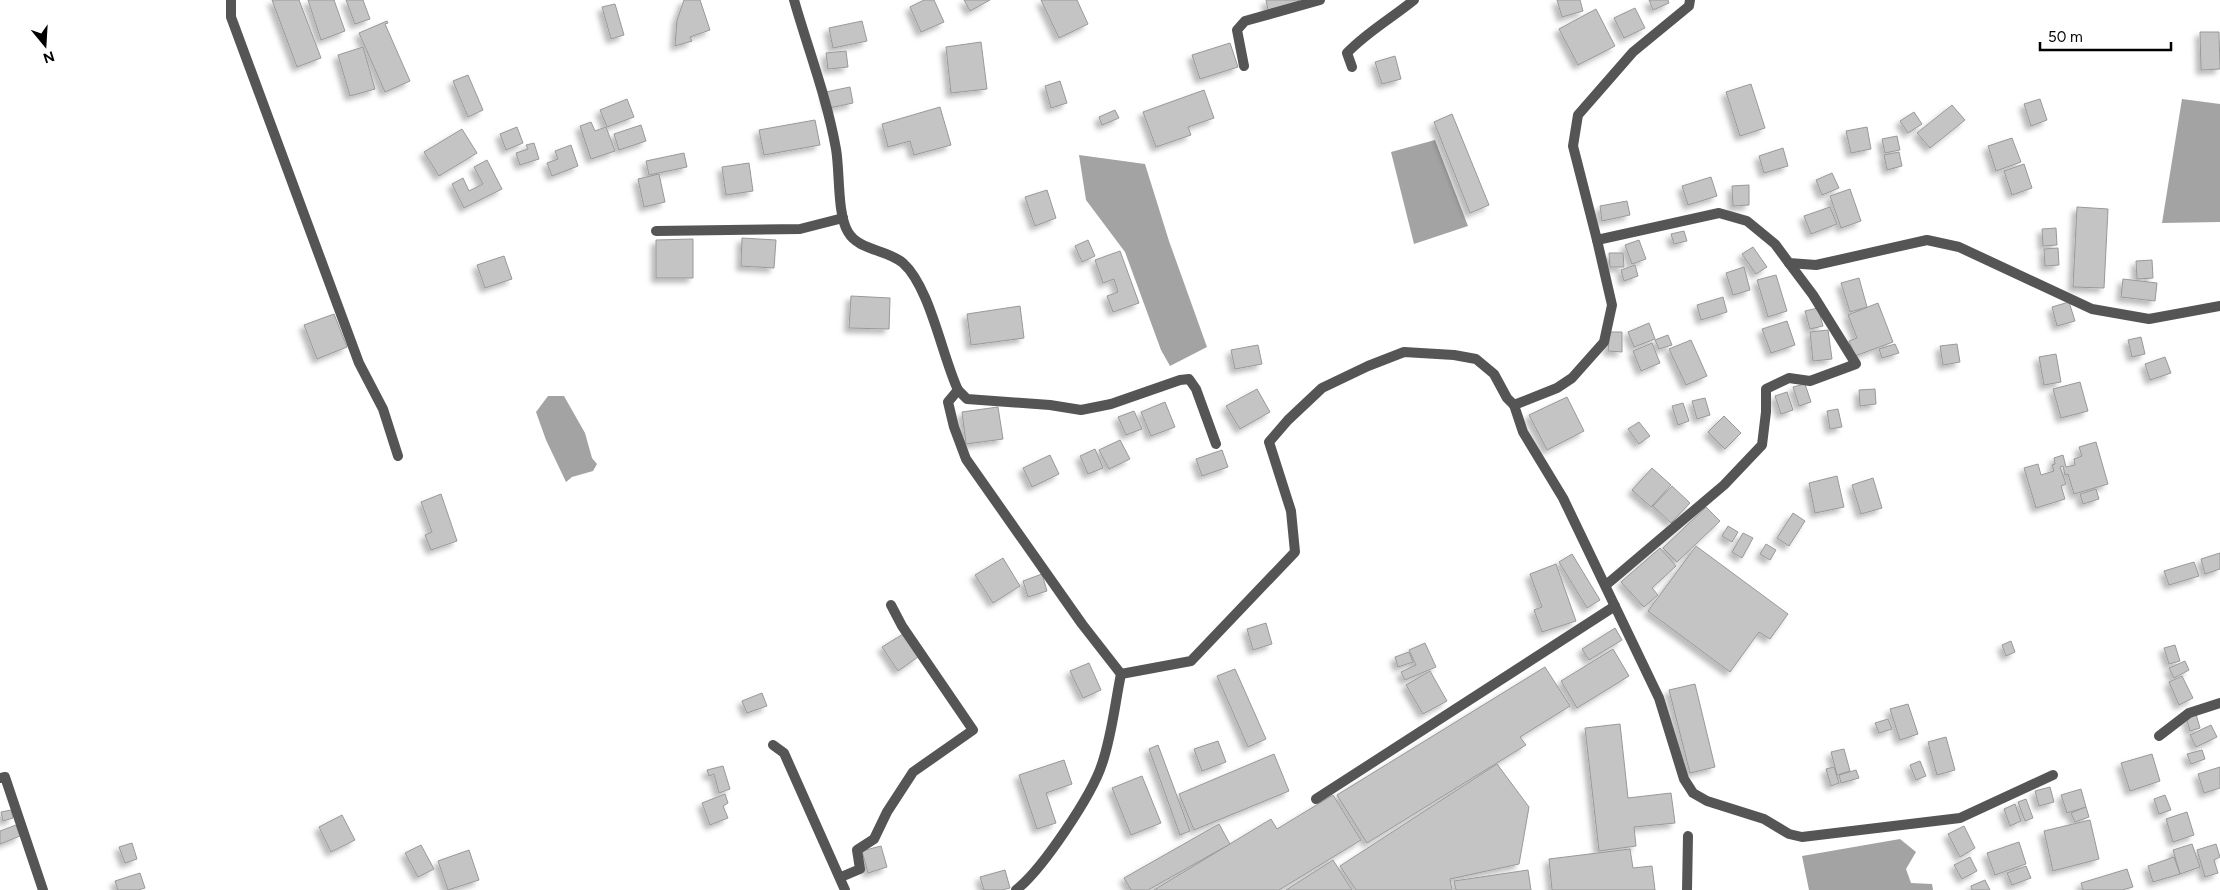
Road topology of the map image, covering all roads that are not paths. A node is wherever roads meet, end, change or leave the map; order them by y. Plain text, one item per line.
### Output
1 (231, 0) edge
2 (794, 0) edge
3 (1320, 0) edge
4 (1414, 0) edge
5 (1690, 0) edge
6 (1244, 66) dead end
7 (1352, 67) dead end
8 (843, 218) junction
9 (656, 231) dead end
10 (1597, 240) junction
11 (1789, 263) junction
12 (2220, 306) edge
13 (958, 390) junction
14 (1514, 405) junction
15 (1216, 444) dead end
16 (398, 456) dead end
17 (1606, 585) junction
18 (891, 605) dead end
19 (1615, 606) junction
20 (1121, 674) junction
21 (2220, 703) edge
22 (2159, 736) dead end
23 (773, 745) dead end
24 (2053, 775) dead end
25 (0, 778) edge
26 (1316, 799) dead end
27 (1688, 836) dead end
28 (840, 877) junction
29 (43, 890) edge
30 (845, 890) edge
31 (1016, 890) edge
32 (1687, 890) edge

1 - 16 street
2 - 8 street
3 - 6 street
4 - 7 street
5 - 10 street
8 - 9 street
8 - 13 street
10 - 11 street
10 - 14 street
11 - 12 street
11 - 17 street
13 - 15 street
13 - 20 street
14 - 17 street
14 - 20 street
17 - 19 street
18 - 28 street
19 - 24 street
19 - 26 street
20 - 31 street
21 - 22 street
23 - 28 street
25 - 29 street
27 - 32 street
28 - 30 street

